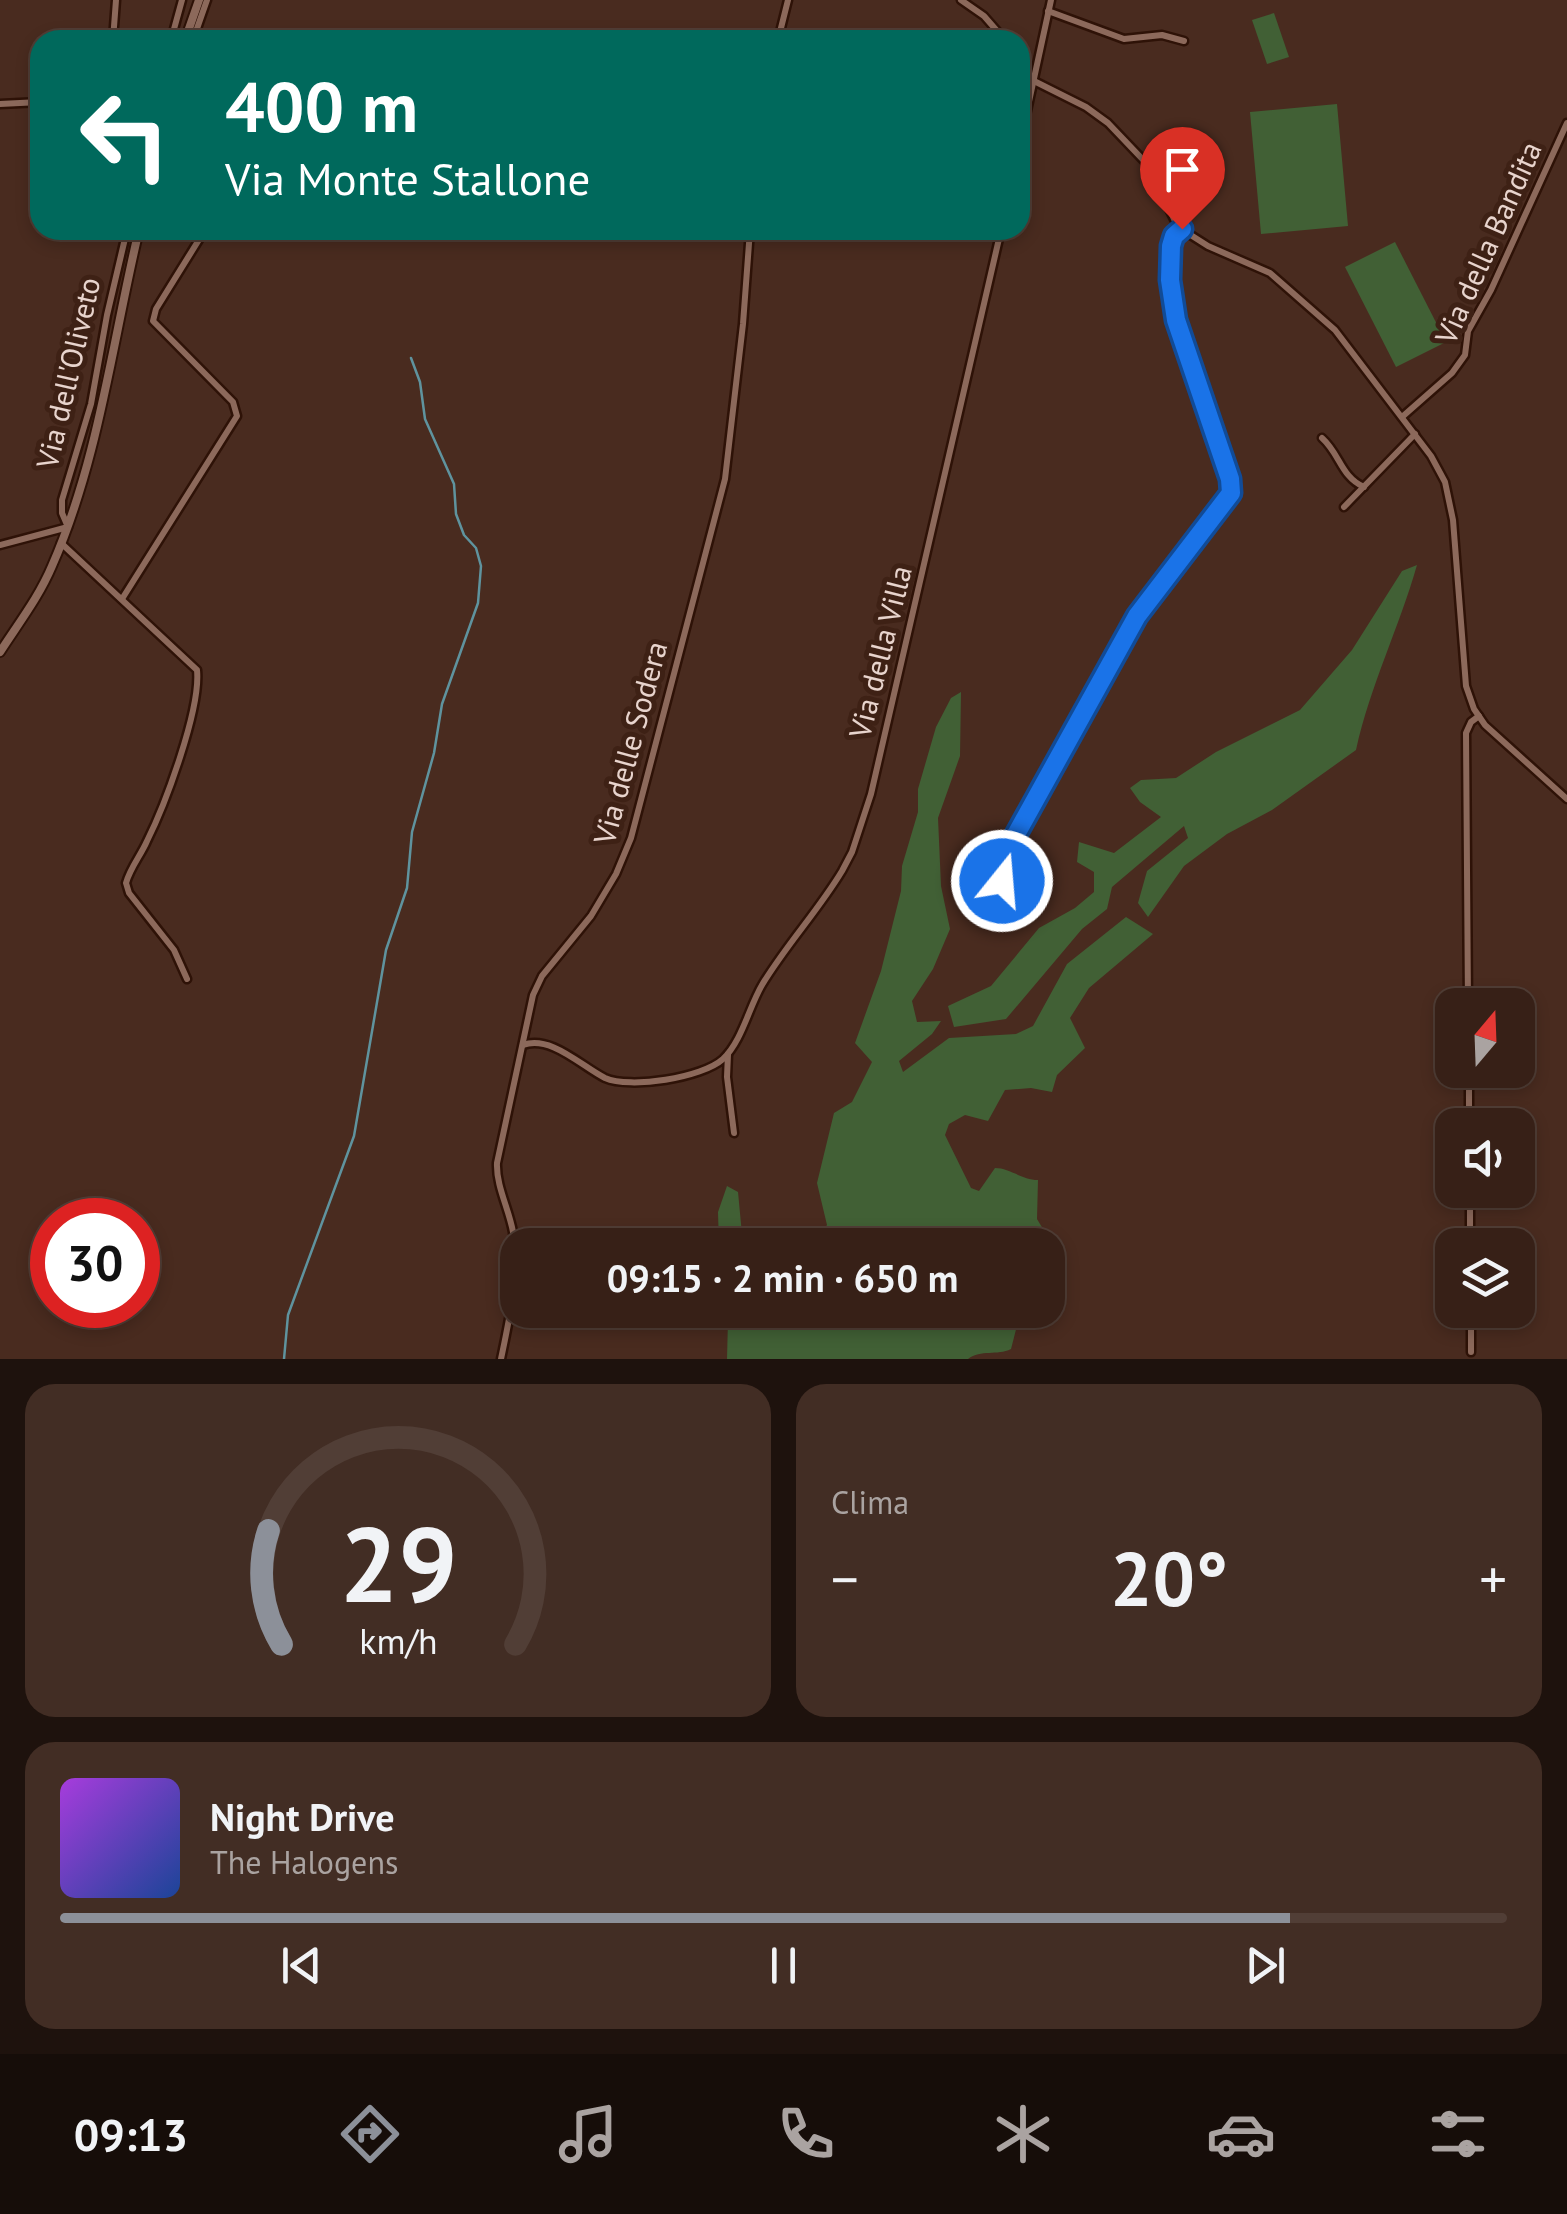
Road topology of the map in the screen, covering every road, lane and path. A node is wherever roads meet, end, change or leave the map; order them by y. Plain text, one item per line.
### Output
1 (116, 0) edge
2 (182, 0) edge
3 (199, 0) edge
4 (207, 0) edge
5 (788, 0) edge
6 (961, 0) edge
7 (1051, 0) edge
8 (1048, 11) junction
9 (114, 30) edge
10 (174, 30) edge
11 (192, 30) edge
12 (194, 30) edge
13 (780, 30) edge
14 (996, 30) edge
15 (1184, 41) dead end
16 (1030, 76) edge
17 (1034, 81) junction
18 (1030, 99) edge
19 (30, 102) edge
20 (0, 104) edge
21 (1567, 123) edge
22 (1182, 229) junction
23 (125, 240) edge
24 (137, 240) edge
25 (199, 240) edge
26 (749, 240) edge
27 (999, 240) edge
28 (1402, 417) junction
29 (1415, 434) junction
30 (1322, 438) dead end
31 (1364, 487) junction
32 (1344, 507) dead end
33 (68, 526) junction
34 (62, 543) junction
35 (0, 545) edge
36 (122, 598) junction
37 (0, 652) edge
38 (1479, 716) junction
39 (1567, 798) edge
40 (1040, 900) dead end
41 (187, 979) dead end
42 (1468, 988) edge
43 (522, 1046) junction
44 (728, 1052) junction
45 (734, 1133) dead end
46 (1471, 1328) edge
47 (1471, 1352) dead end
48 (501, 1359) edge

1 - 9 street
2 - 10 street
3 - 11 street
4 - 12 street
5 - 13 street
6 - 14 street
7 - 8 street
8 - 15 street
8 - 17 street
16 - 17 street
17 - 18 street
17 - 22 street
19 - 20 street
21 - 28 street, Via della Bandita
22 - 28 street
22 - 40 street
23 - 33 street, Via dell'Oliveto
24 - 33 street
25 - 36 street
26 - 43 street, Via delle Sodera
27 - 44 street, Via della Villa
28 - 29 street
29 - 31 street
29 - 38 street
30 - 31 street
31 - 32 street
33 - 34 street
33 - 35 street
34 - 36 street
34 - 37 street
36 - 41 street
38 - 39 street
38 - 42 street
43 - 44 street
43 - 48 street, Via delle Sodera
44 - 45 street, Via della Villa
46 - 47 street

